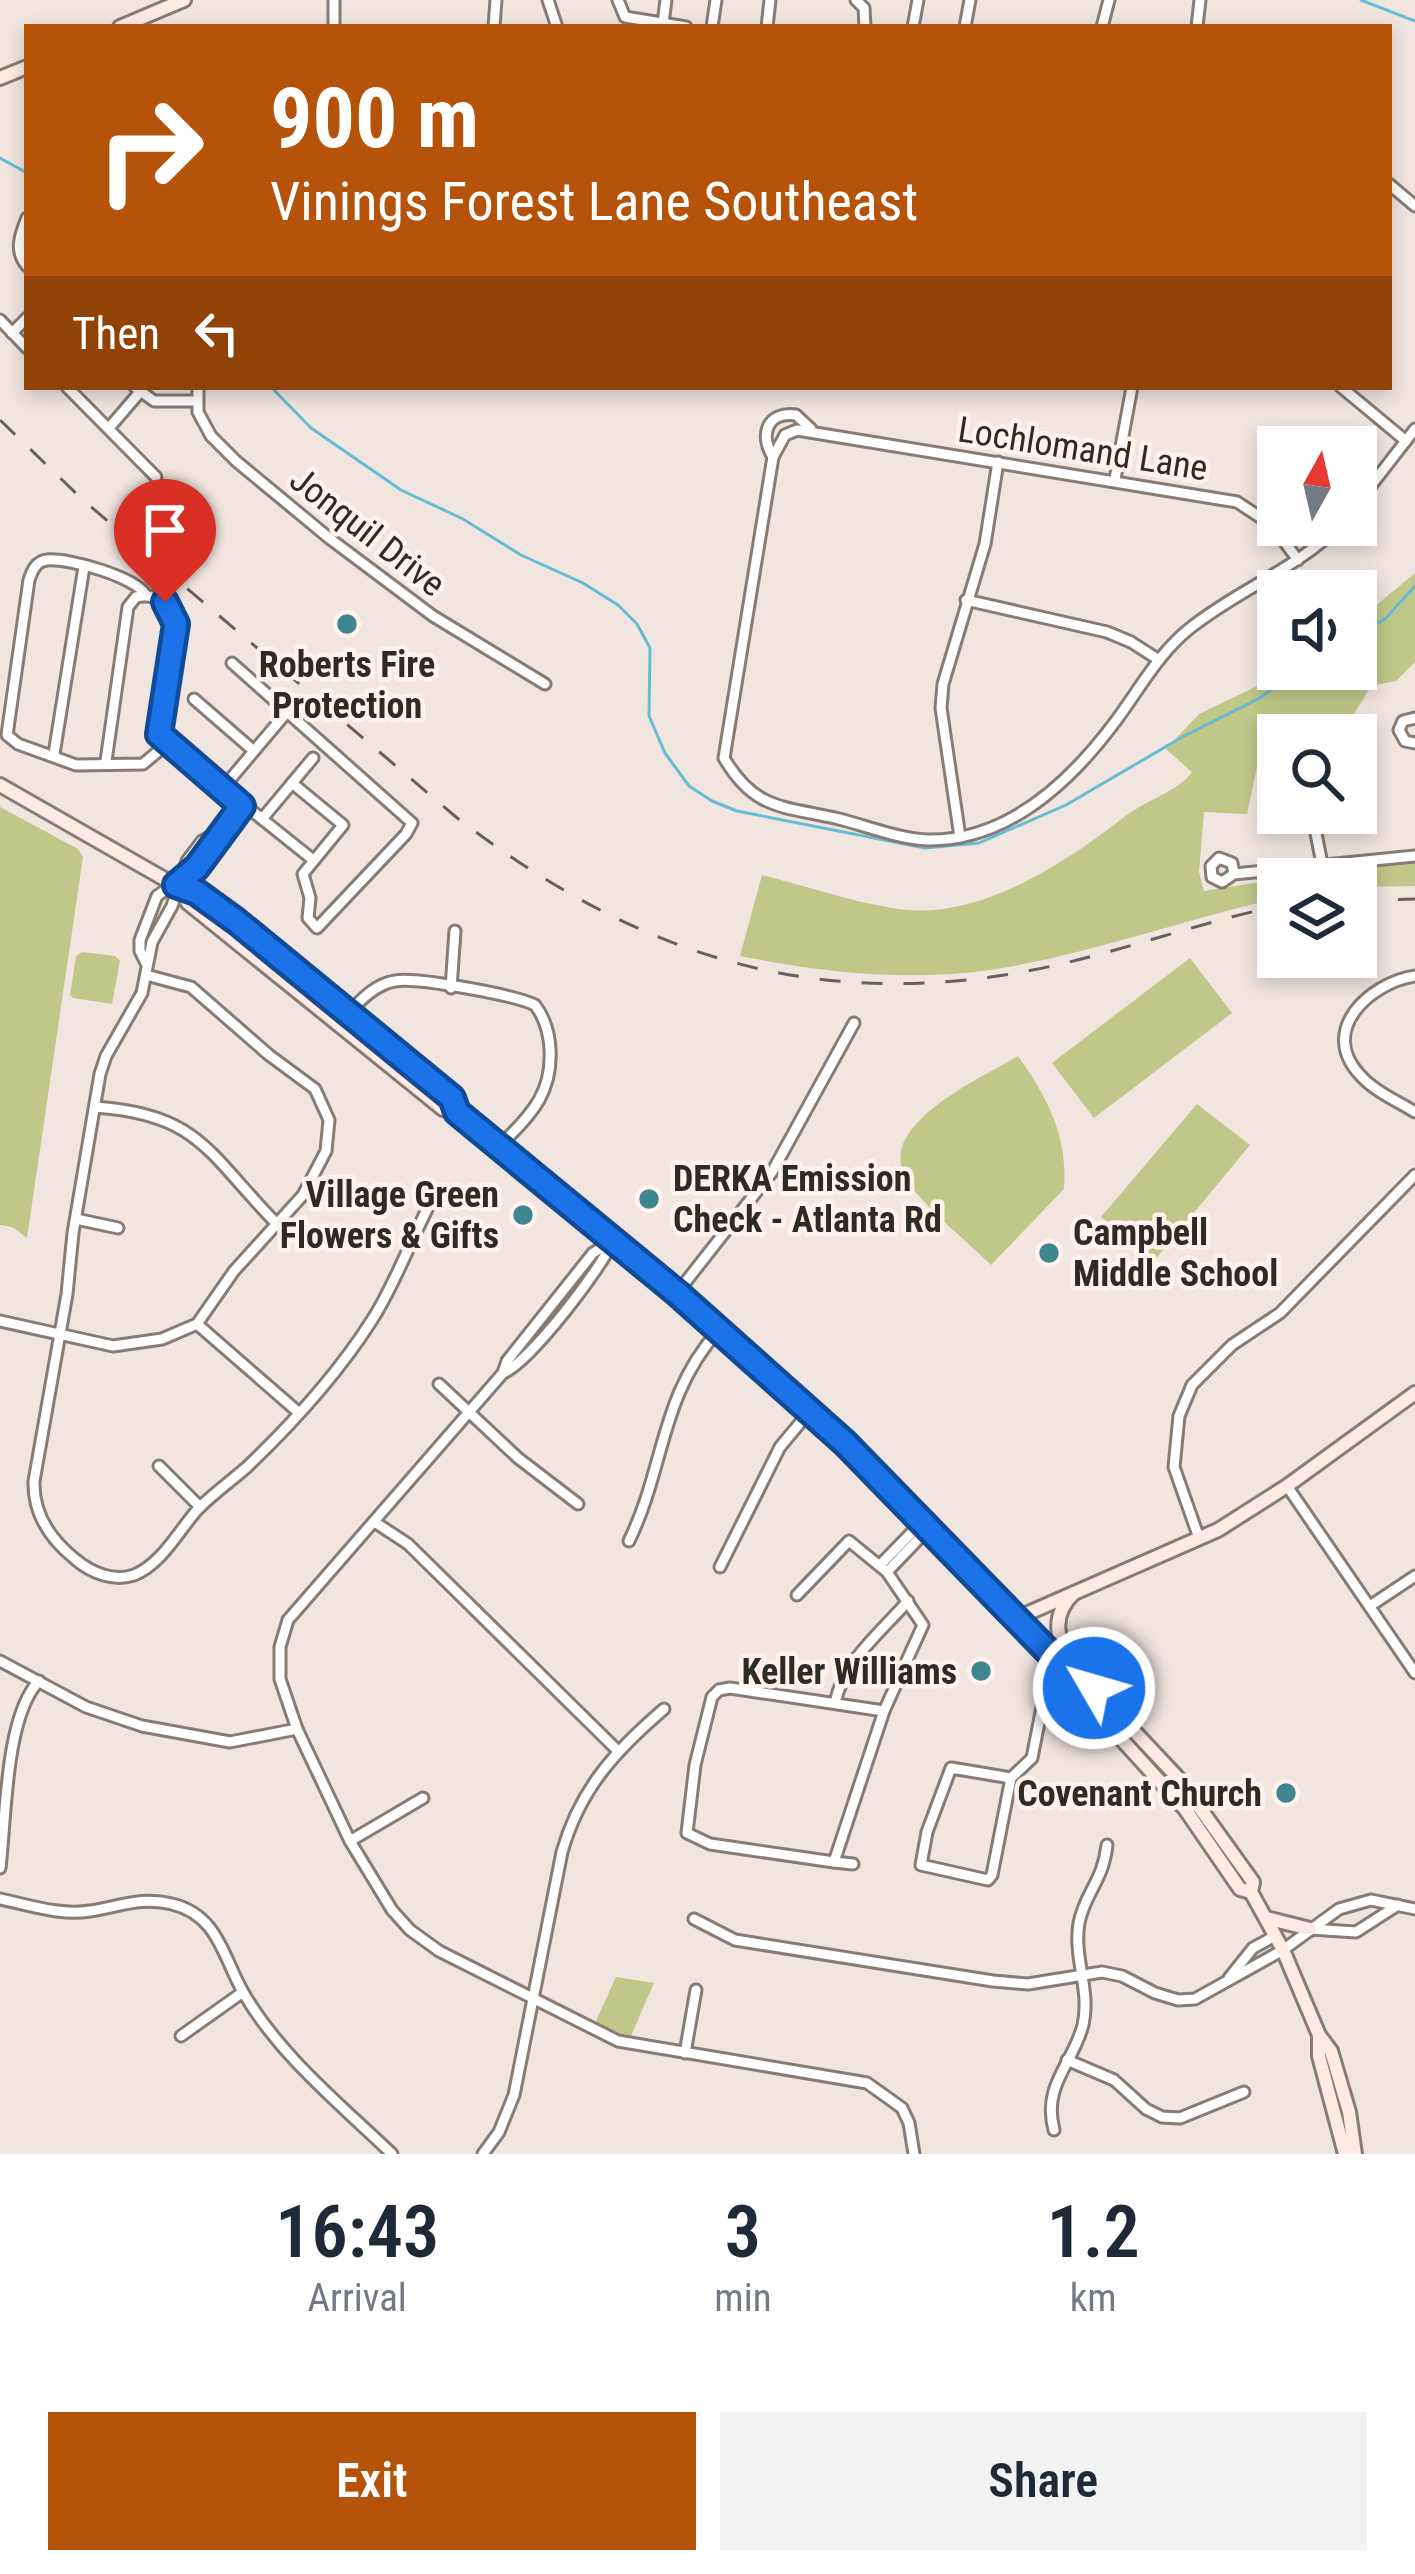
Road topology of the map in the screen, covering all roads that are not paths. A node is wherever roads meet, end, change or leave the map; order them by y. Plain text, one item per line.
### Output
1 (184, 0) edge
2 (618, 0) edge
3 (666, 0) edge
4 (663, 23) junction
5 (132, 24) edge
6 (669, 24) edge
7 (1392, 187) edge
8 (1415, 206) edge
9 (24, 225) edge
10 (24, 261) edge
11 (0, 320) edge
12 (24, 320) edge
13 (12, 333) junction
14 (24, 345) edge
15 (70, 390) edge
16 (138, 390) edge
17 (198, 390) edge
18 (1131, 390) edge
19 (1345, 390) edge
20 (197, 401) junction
21 (109, 428) junction
22 (811, 429) junction
23 (1415, 429) edge
24 (1406, 441) junction
25 (773, 457) junction
26 (998, 462) junction
27 (156, 477) dead end
28 (1115, 479) junction
29 (1377, 479) edge
30 (1315, 546) edge
31 (1298, 560) junction
32 (84, 567) junction
33 (146, 596) junction
34 (966, 601) junction
35 (1159, 660) junction
36 (232, 663) dead end
37 (545, 684) dead end
38 (194, 699) dead end
39 (286, 712) junction
40 (1415, 718) edge
41 (1415, 742) edge
42 (167, 744) junction
43 (254, 751) junction
44 (54, 754) junction
45 (313, 758) dead end
46 (106, 761) junction
47 (292, 783) junction
48 (0, 785) edge
49 (222, 789) junction
50 (242, 806) junction
51 (262, 819) junction
52 (223, 830) junction
53 (959, 837) junction
54 (1415, 856) edge
55 (312, 859) junction
56 (1377, 859) edge
57 (1257, 871) edge
58 (1234, 874) dead end
59 (176, 885) junction
60 (455, 931) dead end
61 (146, 969) junction
62 (1415, 976) edge
63 (451, 988) junction
64 (349, 1013) junction
65 (854, 1023) dead end
66 (95, 1108) junction
67 (457, 1112) junction
68 (1415, 1112) edge
69 (346, 1116) dead end
70 (329, 1120) junction
71 (500, 1146) junction
72 (1415, 1175) edge
73 (434, 1196) dead end
74 (76, 1219) junction
75 (276, 1223) junction
76 (118, 1228) dead end
77 (613, 1240) junction
78 (677, 1293) junction
79 (0, 1321) edge
80 (197, 1324) junction
81 (718, 1331) junction
82 (59, 1335) junction
83 (439, 1384) dead end
84 (1415, 1393) edge
85 (298, 1412) junction
86 (810, 1412) junction
87 (470, 1413) junction
88 (159, 1466) dead end
89 (1286, 1486) junction
90 (578, 1504) dead end
91 (200, 1507) junction
92 (376, 1523) junction
93 (926, 1524) junction
94 (1198, 1538) junction
95 (629, 1541) dead end
96 (719, 1567) dead end
97 (884, 1569) junction
98 (1415, 1576) edge
99 (121, 1578) junction
100 (120, 1592) dead end
101 (1074, 1593) junction
102 (797, 1595) dead end
103 (908, 1601) junction
104 (1370, 1606) junction
105 (1017, 1618) junction
106 (0, 1661) edge
107 (1066, 1670) junction
108 (1415, 1673) edge
109 (39, 1681) junction
110 (1077, 1681) junction
111 (1094, 1688) junction
112 (836, 1703) junction
113 (664, 1709) dead end
114 (884, 1711) junction
115 (296, 1729) junction
116 (617, 1750) junction
117 (1011, 1778) junction
118 (423, 1798) dead end
119 (350, 1841) junction
120 (1107, 1845) dead end
121 (834, 1862) junction
122 (853, 1864) dead end
123 (0, 1868) edge
124 (1251, 1892) junction
125 (0, 1899) edge
126 (1398, 1904) junction
127 (1415, 1909) edge
128 (1266, 1918) junction
129 (694, 1919) dead end
130 (1310, 1929) junction
131 (1275, 1936) junction
132 (1283, 1950) junction
133 (1083, 1975) junction
134 (1229, 1978) junction
135 (696, 1990) dead end
136 (243, 1992) junction
137 (532, 1999) junction
138 (1319, 2035) junction
139 (182, 2036) dead end
140 (685, 2053) junction
141 (1066, 2060) junction
142 (1244, 2092) dead end
143 (1054, 2131) dead end
144 (392, 2154) edge
145 (483, 2154) edge
146 (914, 2154) edge
147 (1345, 2154) edge
148 (1355, 2154) edge

1 - 5 main road
2 - 4 street
3 - 4 street
4 - 6 street
7 - 8 street
9 - 10 street
11 - 13 street
12 - 13 street
13 - 14 street
15 - 21 street
16 - 20 street
16 - 21 street
17 - 20 street
18 - 28 street
19 - 24 street
20 - 37 street, Jonquil Drive
21 - 27 street
22 - 25 street
22 - 25 street, Lochlomand Lane
22 - 26 street, Lochlomand Lane
23 - 24 street
24 - 29 street
25 - 53 street
26 - 28 street, Lochlomand Lane
26 - 34 street
28 - 31 street, Lochlomand Lane
30 - 31 street
31 - 35 street
32 - 33 street
32 - 44 street
32 - 44 street
33 - 42 street
33 - 46 street
34 - 35 street
34 - 53 street
35 - 53 street
36 - 39 street
38 - 43 street
39 - 43 street
39 - 55 street
40 - 41 street
42 - 46 street
42 - 49 street
43 - 49 street
44 - 46 street
45 - 47 street
47 - 51 street
47 - 55 street
48 - 59 main road
49 - 50 street
50 - 51 street
50 - 52 street
51 - 55 street
52 - 59 street
52 - 59 street
54 - 56 street
57 - 58 street
59 - 61 street
59 - 61 street
59 - 64 main road
59 - 67 main road
60 - 63 street
61 - 66 street
61 - 70 street
62 - 68 street
63 - 64 street
63 - 71 street
64 - 67 main road
65 - 78 street
66 - 74 street
66 - 75 street
67 - 71 main road
69 - 70 street
70 - 75 street
71 - 77 main road
72 - 94 street
73 - 85 street
74 - 76 street
74 - 82 street
75 - 80 street
77 - 78 main road
77 - 87 street
78 - 81 main road
79 - 82 street
80 - 82 street
80 - 85 street
81 - 86 main road
81 - 95 street
82 - 99 street
83 - 87 street
84 - 89 main road
85 - 91 street
86 - 93 main road
86 - 96 street
87 - 90 street
87 - 92 street
88 - 91 street
89 - 94 main road
89 - 104 street
91 - 99 street
92 - 115 street
92 - 116 street
93 - 97 street
93 - 105 main road
94 - 101 main road
97 - 102 street
97 - 103 street
98 - 104 street
99 - 100 street
101 - 105 main road
101 - 111 main road
103 - 112 street
103 - 114 street
104 - 108 street
105 - 107 main road
106 - 109 street
107 - 110 main road
107 - 117 street
109 - 115 street
109 - 123 street
110 - 111 main road
110 - 124 main road
111 - 124 main road
112 - 114 street
112 - 121 street
113 - 116 street
114 - 121 street
115 - 119 street
116 - 137 street
117 - 117 street
118 - 119 street
119 - 137 street
120 - 133 street
121 - 122 street
124 - 128 main road
125 - 136 street
126 - 127 street
126 - 130 street
126 - 130 street
128 - 130 main road
128 - 131 main road
129 - 133 street
130 - 132 street
131 - 132 main road
131 - 134 street
132 - 134 street
132 - 138 main road
133 - 134 street
133 - 141 street
135 - 140 street
136 - 139 street
136 - 144 street
137 - 140 street
137 - 145 street
138 - 147 main road
138 - 148 main road
140 - 146 street
141 - 142 street
141 - 143 street

